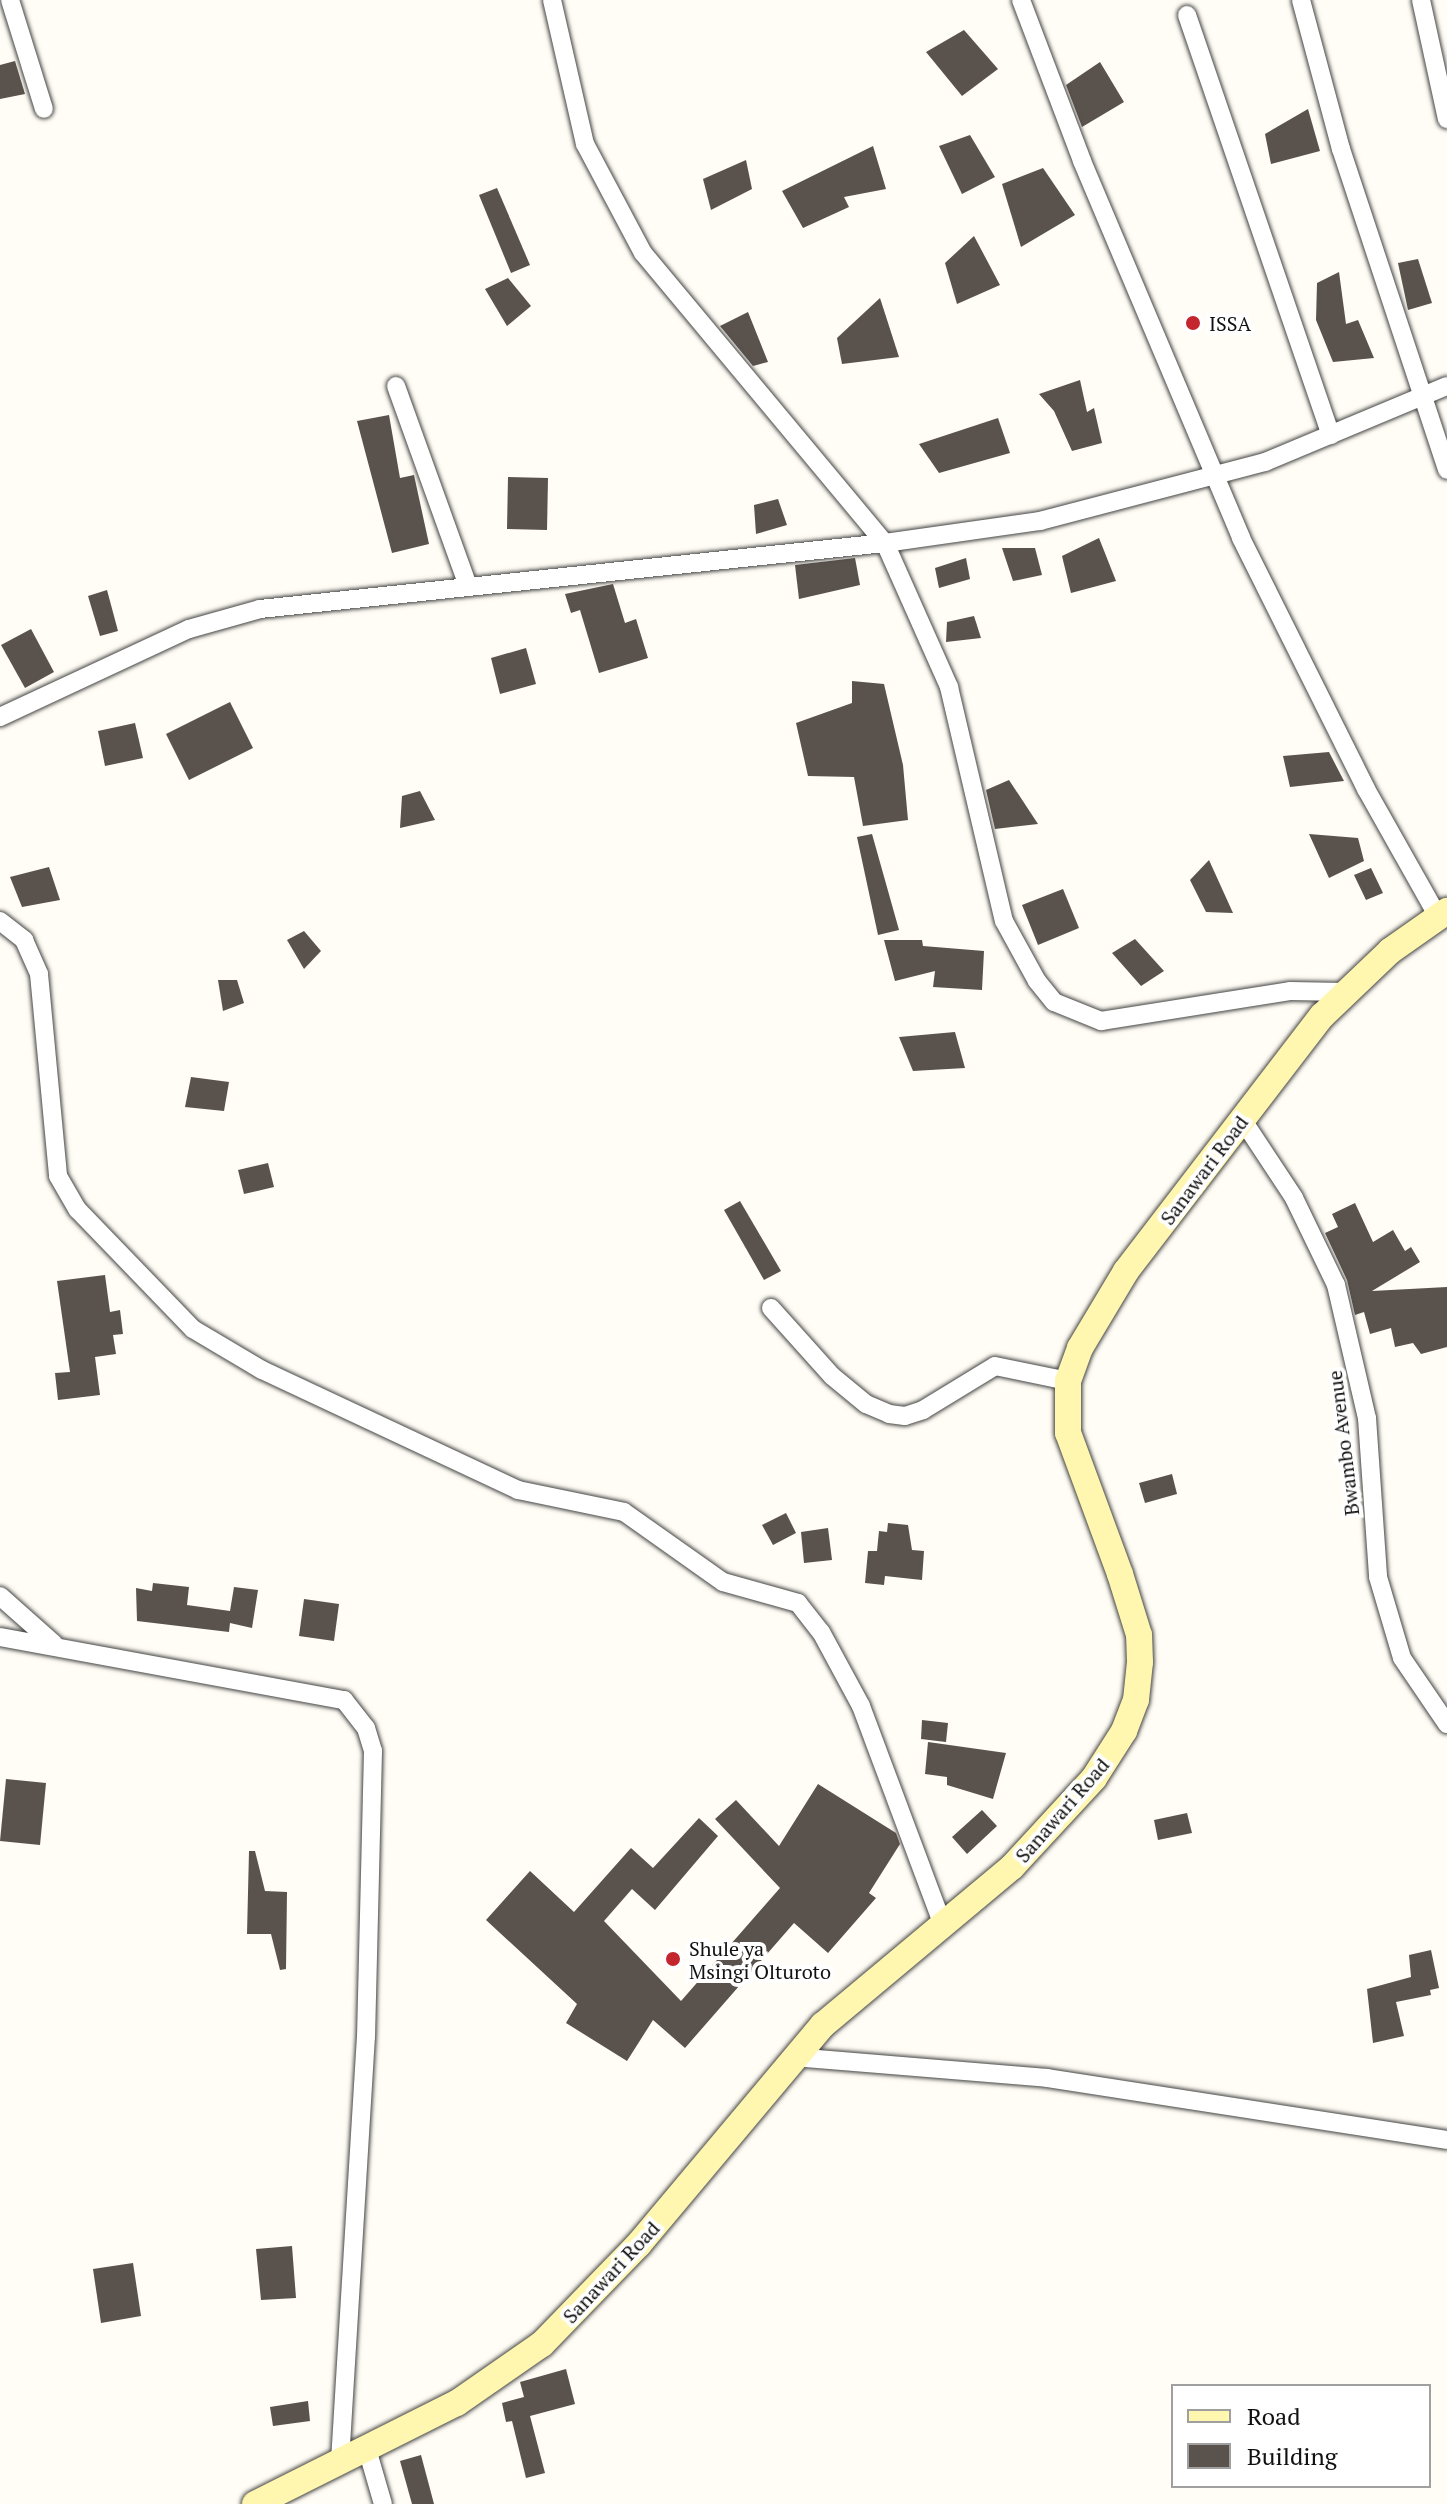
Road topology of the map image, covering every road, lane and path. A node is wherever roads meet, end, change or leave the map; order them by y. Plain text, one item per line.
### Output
1 (10, 0) edge
2 (552, 0) edge
3 (1021, 0) edge
4 (1301, 0) edge
5 (1421, 0) edge
6 (1187, 15) dead end
7 (44, 109) dead end
8 (1447, 119) edge
9 (396, 386) dead end
10 (1447, 386) edge
11 (1422, 393) junction
12 (1331, 435) junction
13 (1447, 470) edge
14 (1213, 476) junction
15 (885, 543) junction
16 (468, 586) junction
17 (0, 717) edge
18 (1443, 914) edge
19 (0, 921) edge
20 (1345, 992) junction
21 (1242, 1119) junction
22 (771, 1308) dead end
23 (1068, 1381) junction
24 (0, 1596) edge
25 (0, 1637) edge
26 (54, 1644) junction
27 (1447, 1724) edge
28 (943, 1925) junction
29 (793, 2057) junction
30 (1447, 2140) edge
31 (367, 2449) junction
32 (340, 2463) junction
33 (255, 2504) edge
34 (383, 2504) edge

1 - 7 street
2 - 15 street
3 - 14 street
4 - 11 street
5 - 8 street
6 - 12 street
9 - 16 street
10 - 11 street
11 - 12 street
11 - 13 street
12 - 14 street
14 - 15 street
14 - 18 street
15 - 16 street
15 - 20 street
16 - 17 street
18 - 20 street, Sanawari Road
19 - 28 street
20 - 21 street, Sanawari Road
21 - 23 street, Sanawari Road
21 - 27 street, Bwambo Avenue
22 - 23 street
23 - 28 street, Sanawari Road
24 - 26 street
25 - 26 street
26 - 32 street
28 - 29 street, Sanawari Road
29 - 30 street
29 - 31 street, Sanawari Road
31 - 32 street, Sanawari Road
31 - 34 street
32 - 33 street, Sanawari Road

